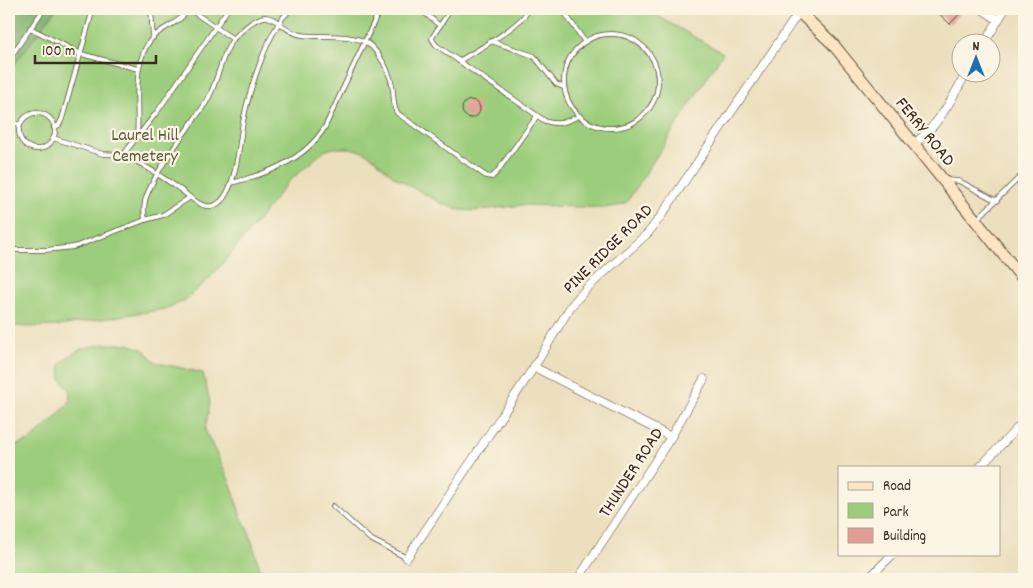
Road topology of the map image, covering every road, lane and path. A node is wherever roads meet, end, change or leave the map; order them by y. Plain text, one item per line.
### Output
1 (44, 9) edge
2 (93, 9) edge
3 (151, 9) edge
4 (188, 9) edge
5 (228, 9) edge
6 (292, 9) edge
7 (380, 9) edge
8 (420, 9) edge
9 (451, 9) edge
10 (529, 9) edge
11 (562, 9) edge
12 (982, 9) edge
13 (1005, 9) edge
14 (797, 10) edge
15 (998, 20) junction
16 (278, 23) junction
17 (440, 26) junction
18 (30, 28) junction
19 (214, 28) junction
20 (991, 32) edge
21 (152, 38) junction
22 (233, 39) junction
23 (365, 41) junction
24 (491, 41) junction
25 (585, 42) junction
26 (81, 54) junction
27 (9, 59) edge
28 (460, 61) junction
29 (138, 69) junction
30 (961, 82) edge
31 (564, 88) junction
32 (537, 116) junction
33 (579, 116) junction
34 (9, 120) edge
35 (20, 125) junction
36 (54, 128) junction
37 (137, 136) junction
38 (53, 138) junction
39 (914, 144) junction
40 (123, 155) junction
41 (1024, 173) edge
42 (157, 176) junction
43 (944, 181) junction
44 (231, 183) junction
45 (189, 198) junction
46 (997, 201) junction
47 (145, 220) junction
48 (976, 220) junction
49 (9, 250) edge
50 (1024, 280) edge
51 (534, 367) junction
52 (704, 379) dead end
53 (1024, 421) edge
54 (671, 437) junction
55 (981, 466) edge
56 (333, 506) dead end
57 (891, 556) edge
58 (407, 558) joint
59 (870, 578) edge
60 (578, 579) edge

1 - 18 lane
2 - 26 lane
3 - 21 lane
4 - 19 lane
4 - 21 lane
5 - 19 lane
6 - 16 lane
7 - 23 lane
8 - 17 lane
9 - 17 lane
10 - 24 lane
11 - 25 lane
12 - 15 street
13 - 15 street
14 - 39 main road, FERRY ROAD
14 - 51 street, PINE RIDGE ROAD
15 - 20 street
16 - 22 lane
16 - 23 lane
16 - 44 lane
17 - 28 lane
18 - 26 lane
18 - 27 lane
19 - 22 lane
19 - 37 lane
21 - 29 lane
22 - 42 lane
23 - 32 lane
23 - 44 lane
24 - 28 lane
24 - 31 lane
25 - 31 lane
25 - 33 lane
26 - 29 lane
26 - 36 lane
28 - 32 lane
29 - 37 lane
30 - 39 street
31 - 33 lane
32 - 33 lane
34 - 35 lane
35 - 36 lane
35 - 38 lane
36 - 38 lane
37 - 40 lane
38 - 40 lane
39 - 43 main road, FERRY ROAD
40 - 42 lane
41 - 46 lane
42 - 45 lane
42 - 47 lane
43 - 46 lane
43 - 48 main road, FERRY ROAD
44 - 45 lane
45 - 47 lane
46 - 48 lane
47 - 49 lane
48 - 50 main road, FERRY ROAD
51 - 54 street
51 - 58 street, PINE RIDGE ROAD
52 - 54 street, THUNDER ROAD
53 - 55 street
54 - 60 street, THUNDER ROAD
56 - 58 lane
57 - 59 street

